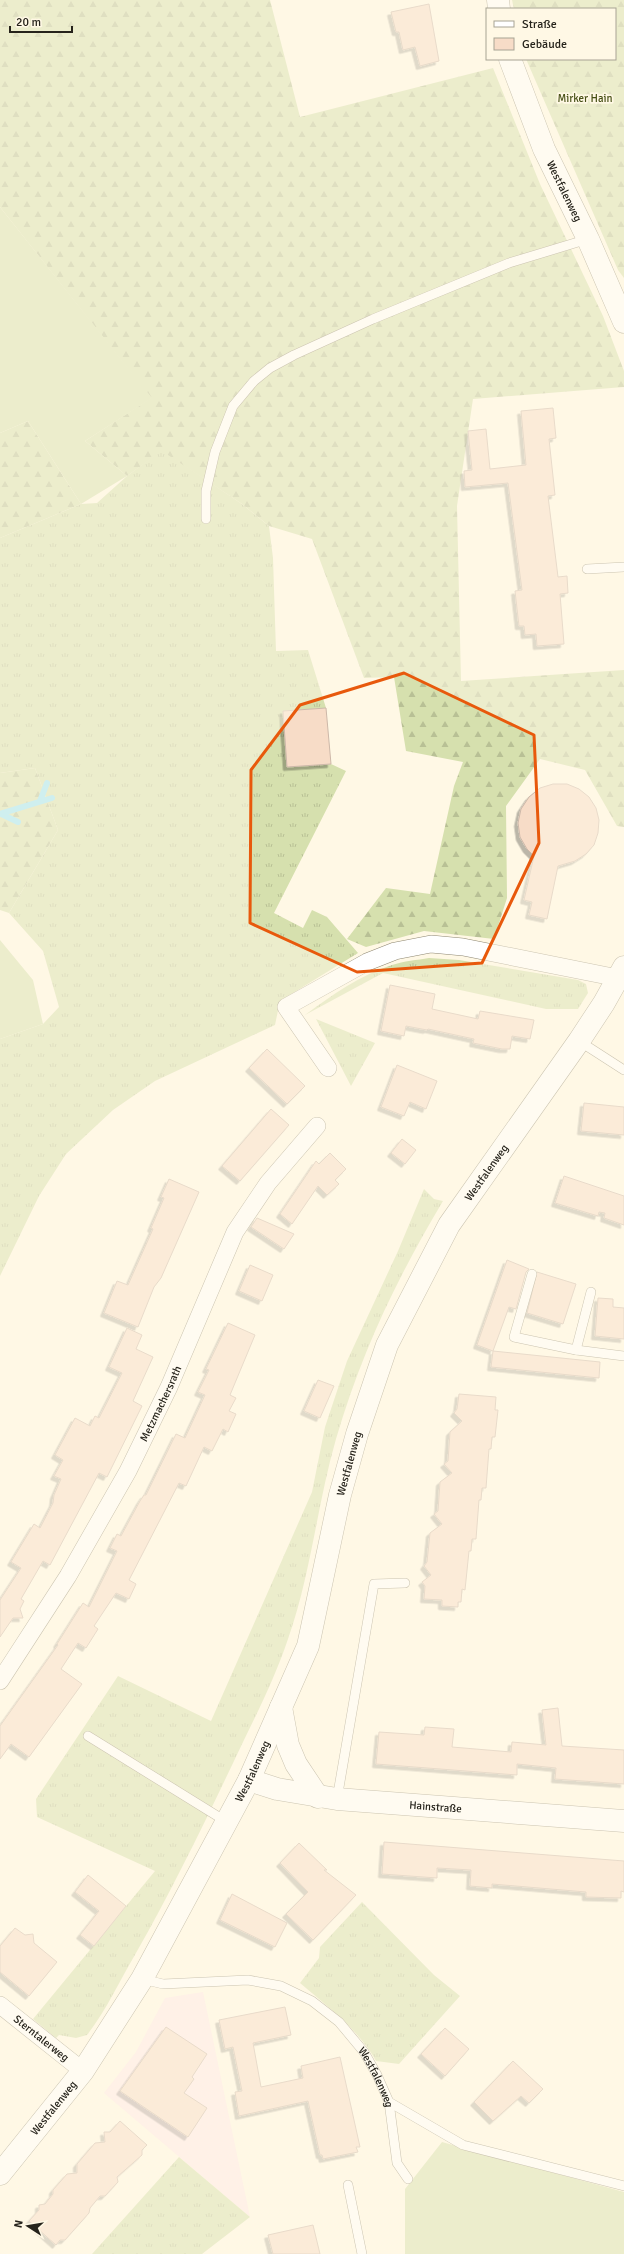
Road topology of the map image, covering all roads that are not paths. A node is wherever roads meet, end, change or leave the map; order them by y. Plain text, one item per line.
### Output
1 (510, 60) edge
2 (588, 239) junction
3 (624, 322) edge
4 (206, 519) dead end
5 (624, 567) edge
6 (587, 569) dead end
7 (621, 973) edge
8 (579, 1041) junction
9 (328, 1068) dead end
10 (624, 1070) edge
11 (316, 1126) dead end
12 (532, 1274) dead end
13 (591, 1292) dead end
14 (576, 1350) junction
15 (624, 1356) edge
16 (405, 1583) dead end
17 (0, 1681) edge
18 (281, 1708) junction
19 (88, 1736) dead end
20 (249, 1780) junction
21 (328, 1798) junction
22 (624, 1821) edge
23 (226, 1822) junction
24 (142, 1979) junction
25 (0, 2005) edge
26 (83, 2071) junction
27 (389, 2102) junction
28 (0, 2174) edge
29 (408, 2179) dead end
30 (348, 2186) dead end
31 (624, 2186) edge
32 (362, 2254) edge

1 - 2 street, Westfalenweg
2 - 3 street, Westfalenweg
2 - 4 lane
5 - 6 lane
7 - 8 street, Westfalenweg
7 - 9 street, Westfalenweg
8 - 10 lane
8 - 18 street, Westfalenweg
11 - 17 street, Metzmachersrath
12 - 14 lane
13 - 14 lane
14 - 15 lane
16 - 21 lane
18 - 20 street, Westfalenweg
18 - 21 street
19 - 23 lane
20 - 21 street, Hainstraße
20 - 23 street, Westfalenweg
21 - 22 street, Hainstraße
23 - 24 street, Westfalenweg
24 - 26 street, Westfalenweg
24 - 27 lane, Westfalenweg
25 - 26 street, Sterntalerweg
26 - 28 street, Westfalenweg
27 - 29 lane, Westfalenweg
27 - 31 lane
30 - 32 lane

